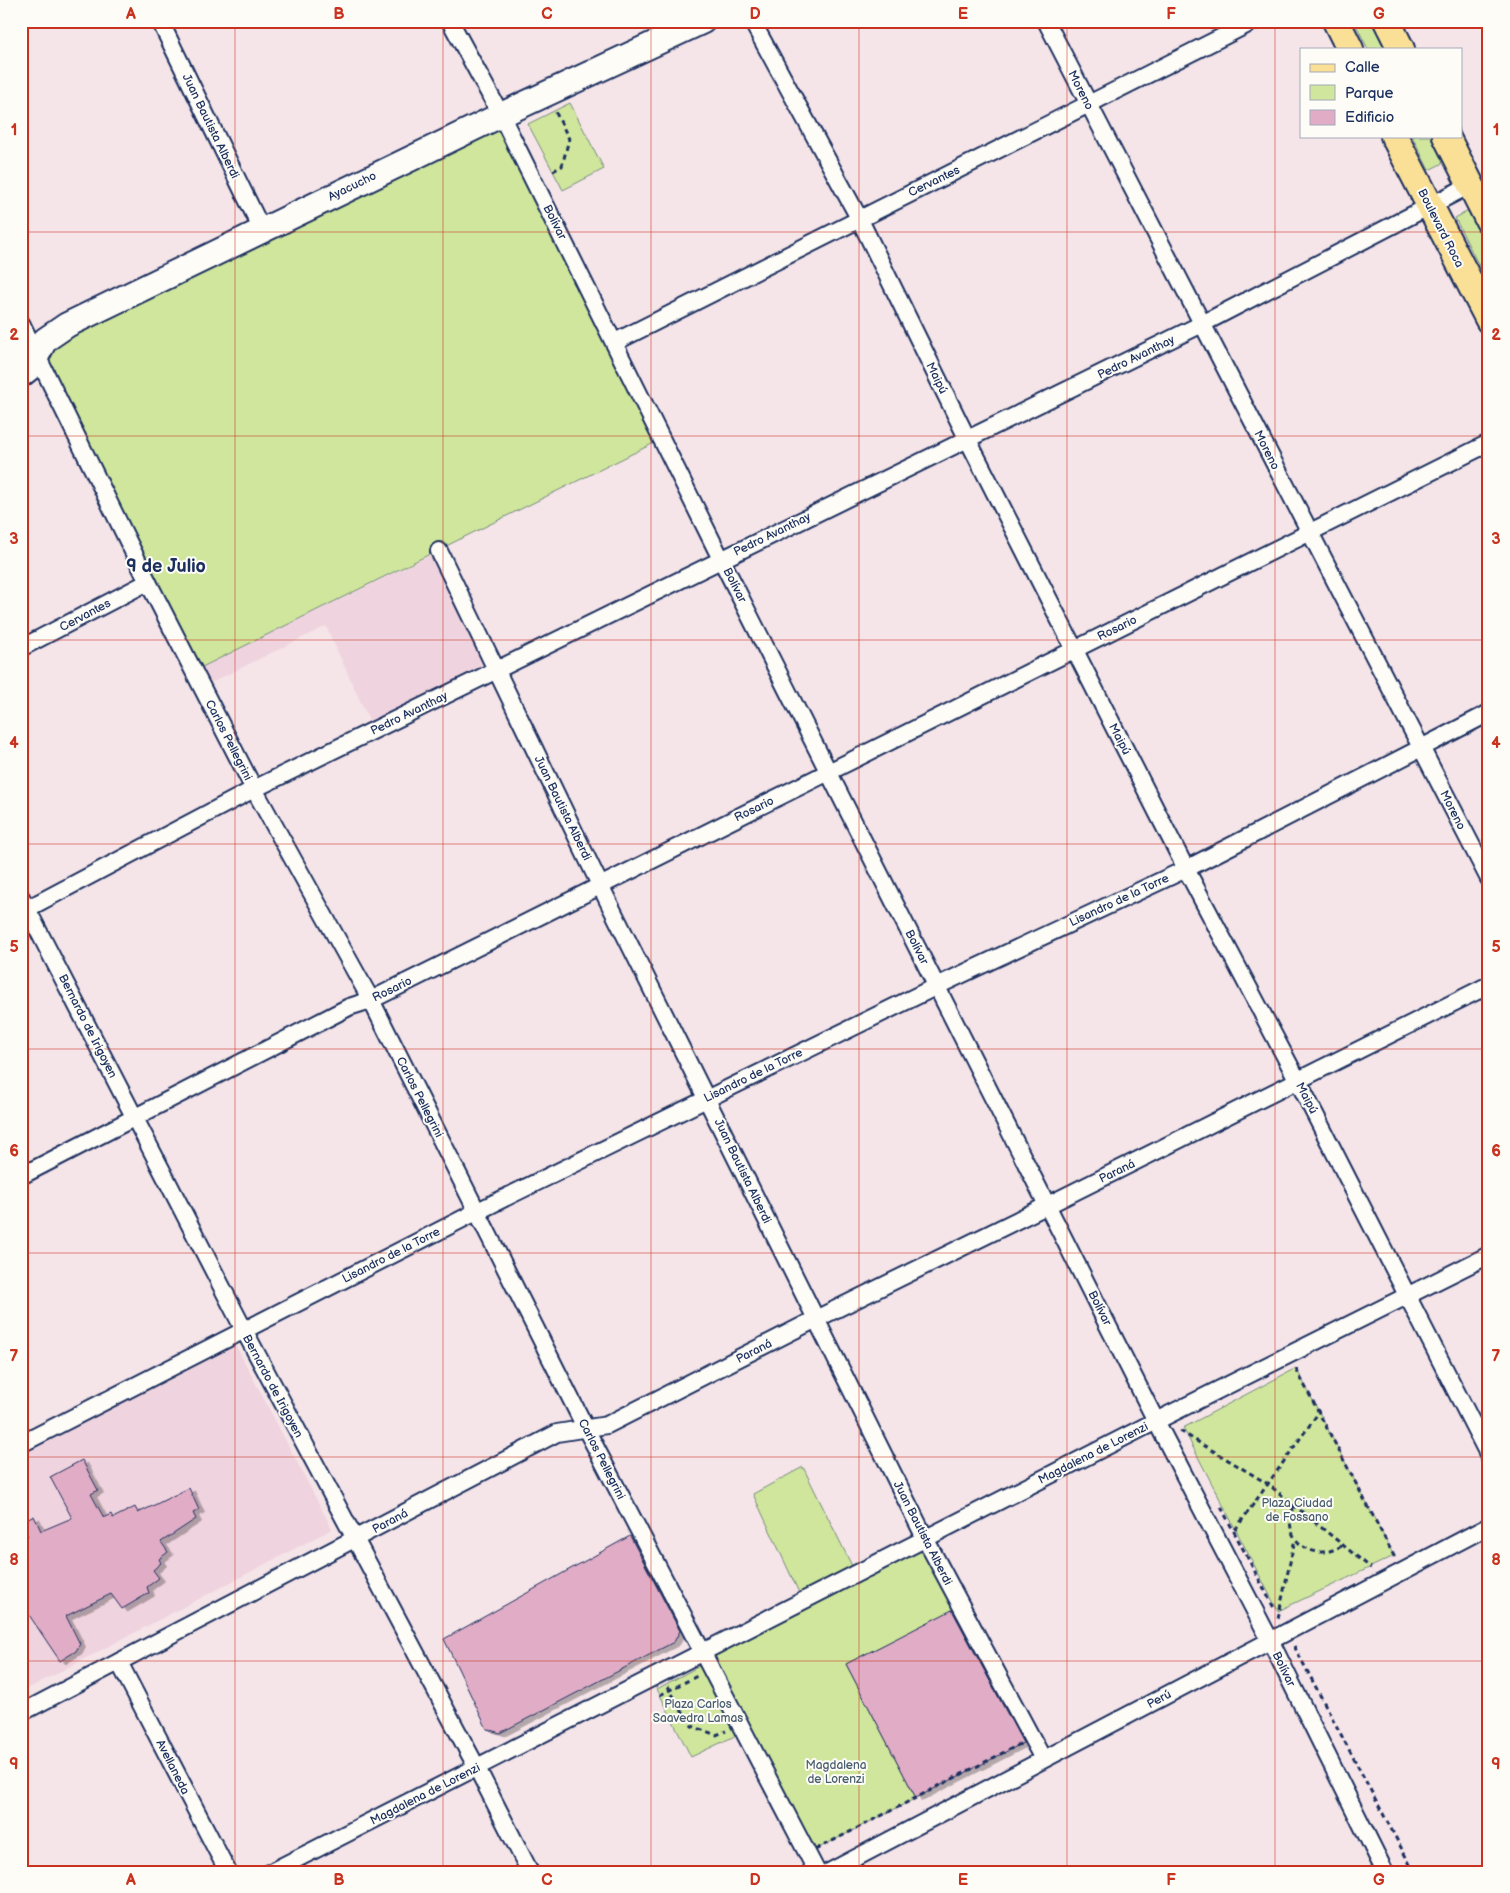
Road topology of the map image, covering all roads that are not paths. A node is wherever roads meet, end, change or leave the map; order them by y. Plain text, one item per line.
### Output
1 (160, 21) edge
2 (450, 21) edge
3 (703, 21) edge
4 (752, 21) edge
5 (1046, 21) edge
6 (1254, 21) edge
7 (1336, 21) edge
8 (1387, 21) edge
9 (1350, 48) edge
10 (1400, 48) edge
11 (1089, 105) junction
12 (501, 115) junction
13 (1395, 138) edge
14 (1447, 138) edge
15 (1470, 185) junction
16 (1430, 205) junction
17 (859, 218) junction
18 (1489, 221) edge
19 (262, 230) junction
20 (1489, 320) edge
21 (21, 323) edge
22 (1202, 324) junction
23 (614, 342) junction
24 (38, 355) junction
25 (21, 375) edge
26 (968, 440) junction
27 (1489, 443) edge
28 (1310, 533) junction
29 (439, 551) dead end
30 (721, 559) junction
31 (148, 582) junction
32 (21, 648) edge
33 (1074, 649) junction
34 (496, 670) junction
35 (1489, 713) edge
36 (1421, 748) junction
37 (828, 772) junction
38 (254, 789) junction
39 (1186, 869) junction
40 (1489, 879) edge
41 (600, 885) junction
42 (23, 906) edge
43 (1489, 985) edge
44 (937, 986) junction
45 (371, 1000) junction
46 (1298, 1081) junction
47 (706, 1098) junction
48 (135, 1118) junction
49 (21, 1176) edge
50 (1048, 1206) junction
51 (478, 1211) junction
52 (1489, 1255) edge
53 (1407, 1295) junction
54 (816, 1319) junction
55 (244, 1330) junction
56 (1156, 1421) junction
57 (586, 1429) junction
58 (21, 1444) edge
59 (1489, 1456) edge
60 (1489, 1526) edge
61 (355, 1539) junction
62 (926, 1540) junction
63 (1270, 1640) junction
64 (703, 1653) junction
65 (119, 1662) junction
66 (21, 1713) edge
67 (1043, 1759) junction
68 (477, 1768) junction
69 (228, 1872) edge
70 (271, 1872) edge
71 (530, 1872) edge
72 (817, 1872) edge
73 (829, 1872) edge
74 (1385, 1872) edge

1 - 19 street, Juan Bautista Alberdi
2 - 12 street, Bolívar
3 - 12 street, Ayacucho
4 - 17 street, Maipú
5 - 11 street, Moreno
6 - 11 street, Cervantes
7 - 9 main road
8 - 10 main road
11 - 17 street, Cervantes
11 - 22 street, Moreno
12 - 19 street, Ayacucho
12 - 23 street, Bolívar
13 - 16 main road, Boulevard Roca
14 - 15 main road
15 - 16 street, Pedro Avanthay
15 - 18 main road
16 - 20 main road, Boulevard Roca
16 - 22 street, Pedro Avanthay
17 - 23 street, Cervantes
17 - 26 street, Maipú
19 - 24 street, Ayacucho
21 - 24 street, Carlos Pellegrini
22 - 26 street, Pedro Avanthay
22 - 28 street, Moreno
23 - 30 street, Bolívar
24 - 25 street, Ayacucho
24 - 31 street, Carlos Pellegrini
26 - 30 street, Pedro Avanthay
26 - 33 street, Maipú
27 - 28 street, Rosario
28 - 33 street, Rosario
28 - 36 street, Moreno
29 - 34 street, Juan Bautista Alberdi
30 - 34 street, Pedro Avanthay
30 - 37 street, Bolívar
31 - 32 street, Cervantes
31 - 38 street, Carlos Pellegrini
33 - 37 street, Rosario
33 - 39 street, Maipú
34 - 38 street, Pedro Avanthay
34 - 41 street, Juan Bautista Alberdi
35 - 36 street, Lisandro de la Torre
36 - 39 street, Lisandro de la Torre
36 - 40 street, Moreno
37 - 41 street, Rosario
37 - 44 street, Bolívar
38 - 42 street, Pedro Avanthay
38 - 45 street, Carlos Pellegrini
39 - 44 street, Lisandro de la Torre
39 - 46 street, Maipú
41 - 45 street, Rosario
41 - 47 street, Juan Bautista Alberdi
42 - 48 street, Bernardo de Irigoyen
43 - 46 street, Paraná
44 - 47 street, Lisandro de la Torre
44 - 50 street, Bolívar
45 - 48 street, Rosario
45 - 51 street, Carlos Pellegrini
46 - 50 street, Paraná
46 - 53 street, Maipú
47 - 51 street, Lisandro de la Torre
47 - 54 street, Juan Bautista Alberdi
48 - 49 street, Rosario
48 - 55 street, Bernardo de Irigoyen
50 - 54 street, Paraná
50 - 56 street, Bolívar
51 - 55 street, Lisandro de la Torre
51 - 57 street, Carlos Pellegrini
52 - 53 street, Magdalena de Lorenzi
53 - 56 street, Magdalena de Lorenzi
53 - 59 street, Maipú
54 - 57 street, Paraná
54 - 62 street, Juan Bautista Alberdi
55 - 58 street, Lisandro de la Torre
55 - 61 street, Bernardo de Irigoyen
56 - 62 street, Magdalena de Lorenzi
56 - 63 street, Bolívar
57 - 61 street, Paraná
57 - 64 street, Carlos Pellegrini
60 - 63 street, Perú
61 - 65 street, Paraná
61 - 68 street, Bernardo de Irigoyen
62 - 64 street, Magdalena de Lorenzi
62 - 67 street, Juan Bautista Alberdi
63 - 67 street, Perú
63 - 74 street, Bolívar
64 - 68 street, Magdalena de Lorenzi
64 - 72 street, Carlos Pellegrini
65 - 66 street, Paraná
65 - 69 street, Avellaneda
67 - 73 street, Perú
68 - 70 street, Magdalena de Lorenzi
68 - 71 street, Bernardo de Irigoyen

